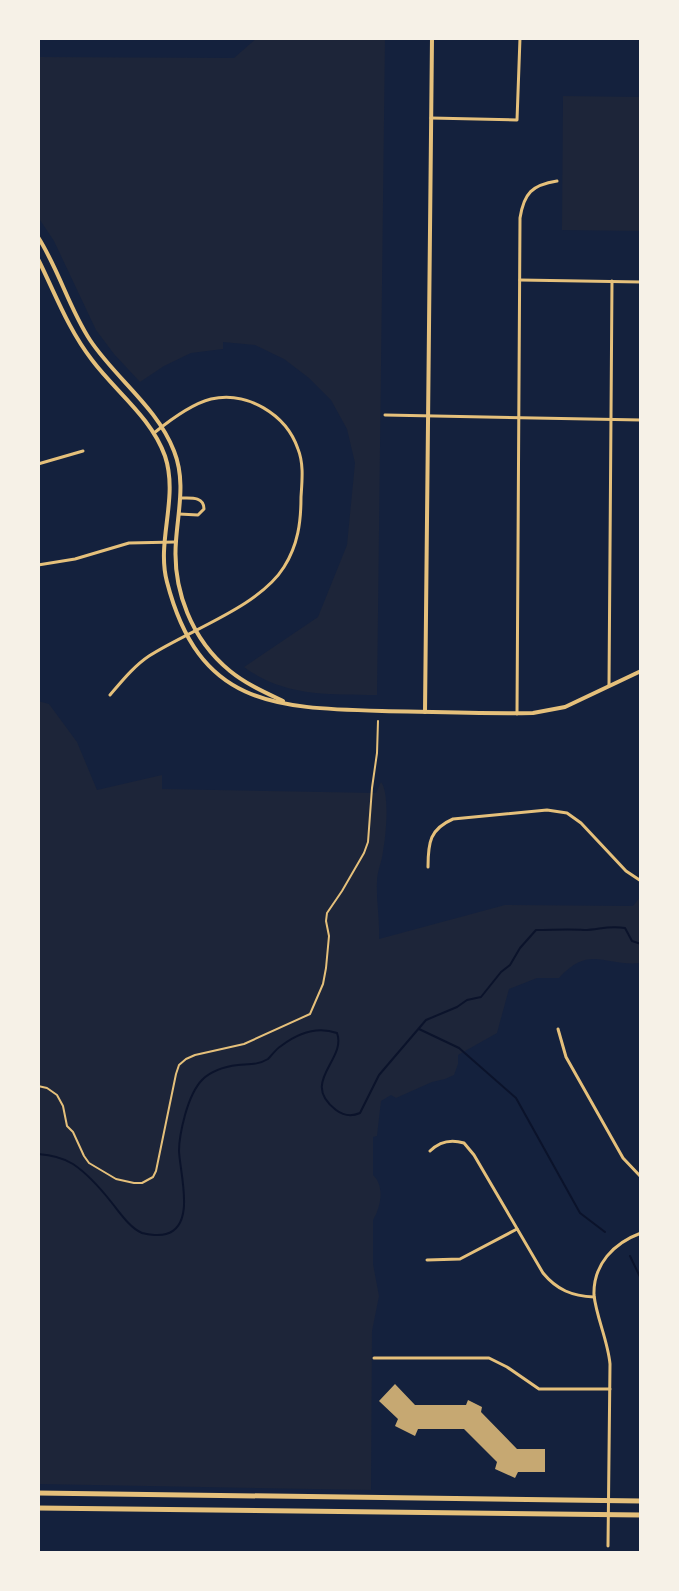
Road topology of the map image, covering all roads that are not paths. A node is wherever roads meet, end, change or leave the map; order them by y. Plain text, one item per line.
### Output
1 (432, 38) edge
2 (520, 38) edge
3 (430, 118) junction
4 (557, 181) dead end
5 (38, 237) edge
6 (38, 259) edge
7 (520, 280) junction
8 (612, 281) junction
9 (641, 282) edge
10 (385, 415) dead end
11 (429, 415) junction
12 (520, 417) junction
13 (611, 419) junction
14 (641, 420) edge
15 (162, 426) junction
16 (154, 433) junction
17 (83, 451) dead end
18 (38, 464) edge
19 (181, 498) junction
20 (179, 514) junction
21 (165, 542) junction
22 (175, 542) junction
23 (38, 565) edge
24 (195, 630) junction
25 (186, 634) junction
26 (641, 671) edge
27 (609, 686) junction
28 (110, 695) dead end
29 (292, 705) junction
30 (425, 712) junction
31 (517, 714) junction
32 (428, 867) dead end
33 (641, 881) edge
34 (558, 1029) dead end
35 (430, 1151) dead end
36 (641, 1177) edge
37 (517, 1229) junction
38 (641, 1233) edge
39 (427, 1260) dead end
40 (594, 1297) junction
41 (374, 1358) dead end
42 (610, 1389) junction
43 (38, 1493) edge
44 (609, 1500) junction
45 (641, 1501) edge
46 (38, 1508) edge
47 (609, 1514) junction
48 (641, 1515) edge
49 (608, 1546) dead end

1 - 3 street
2 - 3 street
3 - 11 street
4 - 7 street
5 - 15 street
6 - 16 street
7 - 8 street
7 - 12 street
8 - 9 street
8 - 13 street
10 - 11 street
11 - 12 street
11 - 30 street
12 - 13 street
12 - 31 street
13 - 14 street
13 - 27 street
15 - 16 street
15 - 19 street
15 - 24 street
16 - 21 street
17 - 18 street
19 - 20 street
19 - 20 street
20 - 22 street
21 - 22 street
21 - 23 street
21 - 25 street
22 - 24 street
24 - 25 street
24 - 29 street
25 - 28 street
25 - 29 street
26 - 27 street
27 - 31 street
29 - 30 street
30 - 31 street
32 - 33 street
34 - 36 street
35 - 37 street
37 - 39 street
37 - 40 street
38 - 40 street
40 - 42 street
41 - 42 street
42 - 44 street
43 - 44 main road
44 - 45 main road
44 - 47 street
46 - 47 main road
47 - 48 main road
47 - 49 street

